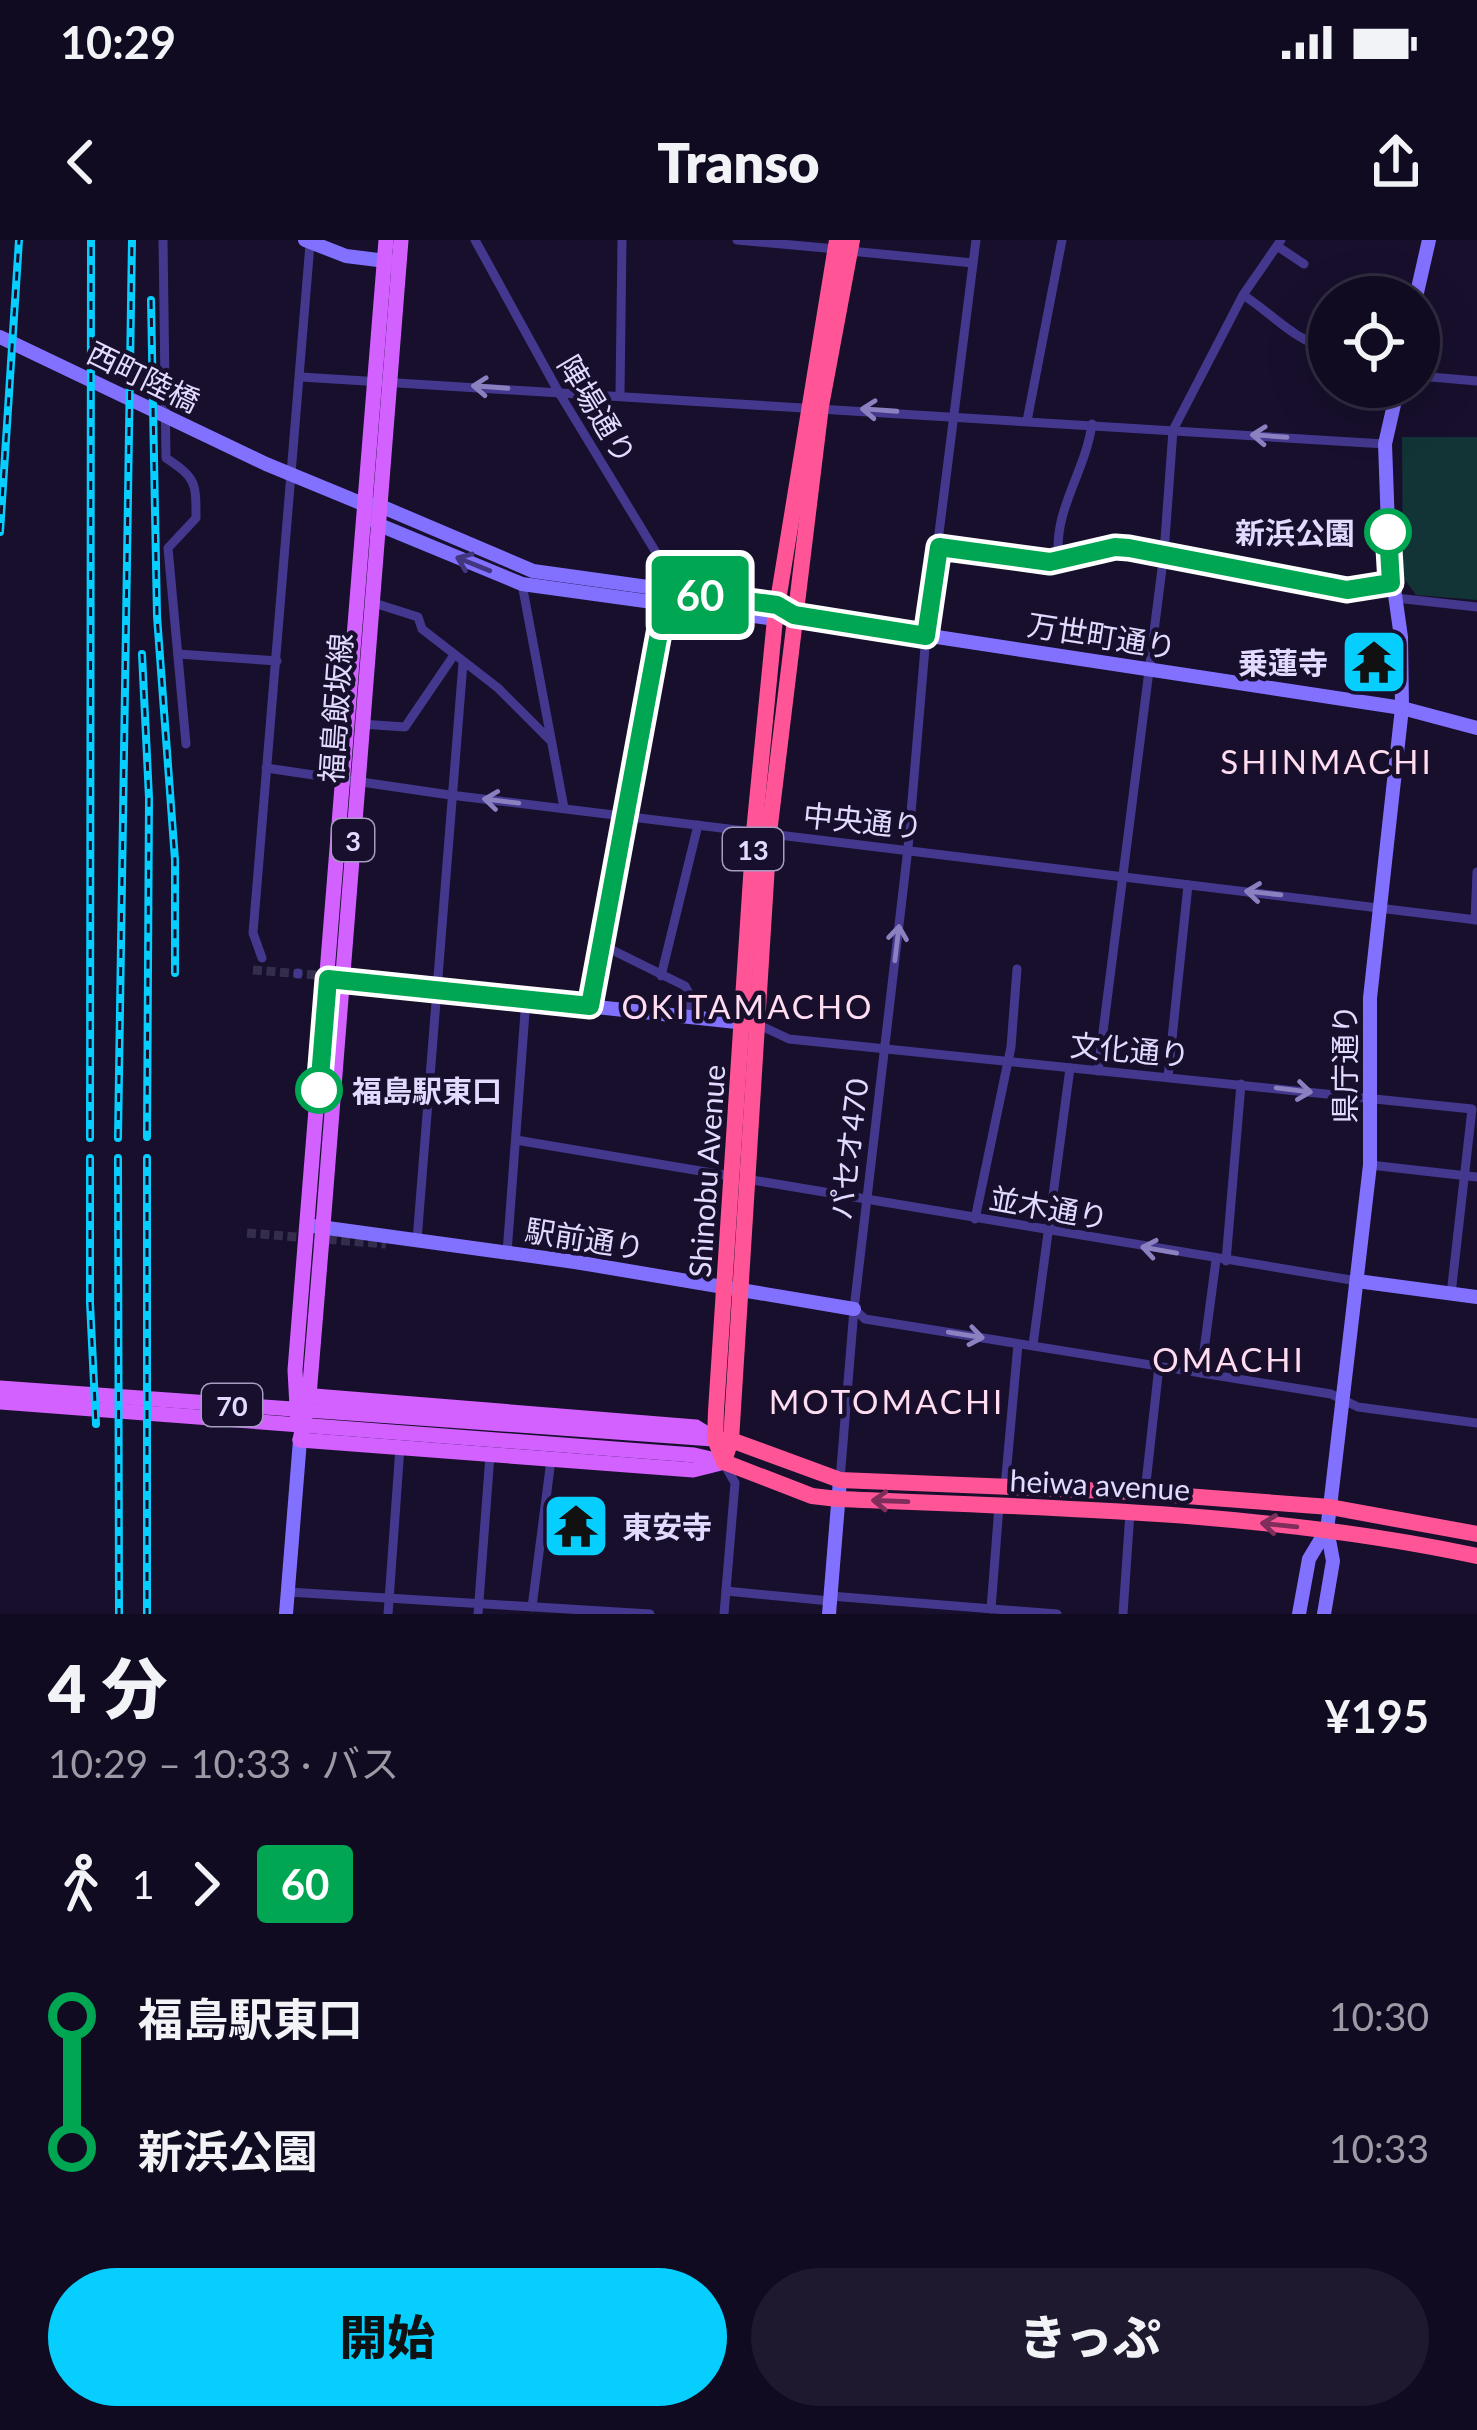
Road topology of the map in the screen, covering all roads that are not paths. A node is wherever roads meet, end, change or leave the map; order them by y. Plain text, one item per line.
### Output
1 (163, 240) edge
2 (386, 240) edge
3 (401, 240) edge
4 (475, 240) edge
5 (622, 240) edge
6 (737, 240) edge
7 (912, 240) edge
8 (976, 240) edge
9 (1062, 240) edge
10 (1429, 240) edge
11 (307, 242) edge
12 (1279, 243) edge
13 (844, 245) edge
14 (910, 257) junction
15 (392, 262) junction
16 (973, 263) junction
17 (1304, 264) dead end
18 (1421, 276) edge
19 (1243, 295) junction
20 (0, 337) edge
21 (1308, 342) edge
22 (301, 377) junction
23 (1440, 377) edge
24 (381, 380) junction
25 (1477, 380) edge
26 (558, 391) junction
27 (620, 394) junction
28 (814, 406) junction
29 (1393, 408) edge
30 (956, 415) junction
31 (1027, 421) junction
32 (1092, 424) junction
33 (1173, 430) junction
34 (1385, 444) junction
35 (291, 475) junction
36 (371, 504) junction
37 (377, 524) junction
38 (939, 547) junction
39 (1164, 553) junction
40 (1059, 561) junction
41 (523, 584) junction
42 (1394, 590) junction
43 (666, 598) junction
44 (370, 602) junction
45 (1477, 607) edge
46 (782, 613) junction
47 (926, 636) junction
48 (178, 654) junction
49 (459, 659) junction
50 (278, 661) junction
51 (1148, 670) junction
52 (1402, 708) junction
53 (361, 724) junction
54 (1477, 728) edge
55 (550, 740) junction
56 (186, 744) dead end
57 (266, 768) junction
58 (349, 782) junction
59 (450, 795) junction
60 (564, 808) junction
61 (626, 816) junction
62 (698, 825) junction
63 (761, 833) junction
64 (908, 848) junction
65 (1477, 872) edge
66 (1121, 876) junction
67 (1188, 885) junction
68 (1380, 906) junction
69 (1476, 920) edge
70 (602, 945) junction
71 (262, 958) dead end
72 (1017, 969) dead end
73 (661, 976) junction
74 (335, 979) junction
75 (434, 989) junction
76 (526, 999) junction
77 (590, 1006) junction
78 (690, 1017) junction
79 (750, 1023) junction
80 (884, 1049) junction
81 (1008, 1062) junction
82 (1070, 1068) junction
83 (1098, 1071) junction
84 (1168, 1077) junction
85 (1241, 1084) junction
86 (1371, 1099) junction
87 (1474, 1109) edge
88 (516, 1140) junction
89 (1370, 1165) junction
90 (1464, 1175) junction
91 (1477, 1177) edge
92 (740, 1178) junction
93 (866, 1200) junction
94 (975, 1219) junction
95 (316, 1226) junction
96 (1046, 1231) junction
97 (417, 1240) junction
98 (507, 1252) junction
99 (1221, 1261) junction
100 (1358, 1281) junction
101 (732, 1289) junction
102 (1451, 1294) junction
103 (1477, 1297) edge
104 (854, 1309) junction
105 (1018, 1344) junction
106 (1033, 1346) junction
107 (1160, 1366) junction
108 (1201, 1373) junction
109 (0, 1388) edge
110 (301, 1395) junction
111 (1342, 1400) junction
112 (0, 1402) edge
113 (1477, 1423) edge
114 (464, 1430) junction
115 (300, 1440) junction
116 (723, 1440) junction
117 (400, 1448) junction
118 (490, 1455) junction
119 (551, 1460) junction
120 (724, 1462) junction
121 (1005, 1487) junction
122 (839, 1490) junction
123 (1145, 1493) junction
124 (999, 1506) junction
125 (1330, 1508) junction
126 (1130, 1510) junction
127 (1327, 1529) junction
128 (1477, 1534) edge
129 (1477, 1556) edge
130 (726, 1591) junction
131 (288, 1592) junction
132 (389, 1598) junction
133 (830, 1604) edge
134 (532, 1607) junction
135 (479, 1609) edge
136 (939, 1610) edge
137 (991, 1610) junction
138 (560, 1612) edge
139 (1022, 1613) edge
140 (286, 1614) edge
141 (388, 1614) edge
142 (650, 1614) edge
143 (724, 1614) edge
144 (1057, 1614) edge
145 (1124, 1614) edge
146 (1299, 1614) edge
147 (1324, 1614) edge

1 - 48 street
2 - 15 main road, 3
3 - 15 main road, 3
4 - 26 street, 陣場通り
5 - 27 street
6 - 13 street
7 - 14 street
8 - 16 street, パセオ470
9 - 31 street
10 - 18 street
11 - 15 street
11 - 22 street
12 - 17 street
12 - 19 street
13 - 14 street
13 - 28 highway, Shinobu Avenue / 13
14 - 16 street
15 - 24 main road, 3
16 - 30 street, パセオ470
19 - 21 street
19 - 33 street
20 - 35 street, 西町陸橋
22 - 24 street
22 - 35 street
23 - 25 street
26 -> 24 street
24 - 36 main road, 3
26 - 27 street
26 - 43 street, 陣場通り
27 - 28 street
30 -> 28 street
28 - 46 highway, Shinobu Avenue / 13
29 - 34 street, 県庁通り
30 - 31 street
30 - 38 street, パセオ470
31 - 32 street
32 - 33 street
32 - 40 street
34 -> 33 street
33 - 39 street
34 - 42 street, 県庁通り
35 - 36 street, 西町陸橋
35 - 50 street
36 - 37 main road, 福島飯坂線 / 3
36 - 43 street, 西町陸橋
36 - 58 main road, 福島飯坂線 / 3
41 -> 37 street
37 - 44 main road, 福島飯坂線 / 3
38 - 40 street
38 - 47 street, パセオ470
39 - 40 street
39 - 42 street
39 - 51 street
41 - 43 street
41 - 55 street
42 - 45 street
42 - 52 street, 県庁通り
43 - 46 street, 万世町通り
43 - 61 street
44 - 49 street
44 - 53 main road, 福島飯坂線 / 3
46 - 47 street, 万世町通り
46 - 63 highway, Shinobu Avenue / 13
47 - 51 street, 万世町通り
47 - 64 street, パセオ470
48 - 50 street
48 - 56 street
49 - 53 street
49 - 55 street
49 - 59 street
50 - 57 street
51 - 52 street, 万世町通り
51 - 66 street
52 - 54 street, 万世町通り
52 - 68 street, 県庁通り
53 - 58 main road, 福島飯坂線 / 3
55 - 60 street
57 - 58 street, 中央通り
57 - 71 street
58 - 59 street, 中央通り
58 - 74 main road, 福島飯坂線 / 3
60 -> 59 street, 中央通り
59 - 75 street
60 - 61 street, 中央通り
61 - 62 street, 中央通り
61 - 70 street
62 - 63 street, 中央通り
62 - 73 street
63 - 64 street, 中央通り
63 - 79 highway, Shinobu Avenue / 13
64 - 66 street, 中央通り
80 -> 64 street, パセオ470
65 - 69 street
66 - 67 street, 中央通り
66 - 83 street
68 -> 67 street, 中央通り
67 - 84 street
68 - 69 street, 中央通り
68 - 86 street, 県庁通り
70 - 73 street
70 - 77 street
72 - 81 street
73 - 78 street
74 - 75 street
74 - 95 main road, 福島飯坂線 / 3
75 - 76 street
75 - 97 street
76 - 77 street
76 - 88 street
77 - 78 street
78 - 79 street
79 - 80 street, 文化通り
79 - 92 highway, Shinobu Avenue / 13
80 - 81 street, 文化通り
80 - 93 street, パセオ470
81 - 82 street, 文化通り
81 - 94 street
82 - 83 street, 文化通り
82 - 96 street
83 - 84 street, 文化通り
84 - 85 street, 文化通り
85 -> 86 street, 文化通り
85 - 99 street
86 - 87 street, 文化通り
86 - 89 street, 県庁通り
87 - 90 street
88 - 92 street, 並木通り
88 - 98 street
89 - 90 street
89 - 100 street, 県庁通り
90 - 91 street
90 - 102 street
92 - 93 street, 並木通り
92 - 101 highway, Shinobu Avenue / 13
93 - 94 street, 並木通り
93 - 104 street, パセオ470
94 - 96 street, 並木通り
95 - 97 street, 駅前通り
95 - 110 main road, 福島飯坂線 / 3
99 -> 96 street, 並木通り
96 - 106 street
97 - 98 street, 駅前通り
98 - 101 street, 駅前通り
99 - 100 street, 並木通り
99 - 108 street
100 - 102 street
100 - 111 street, 県庁通り
101 - 104 street, 駅前通り
101 - 116 highway, Shinobu Avenue / 13
102 - 103 street
104 -> 105 street
104 - 122 street, パセオ470
105 - 106 street
105 - 121 street
106 - 107 street
107 - 108 street
107 - 123 street
108 - 111 street
109 - 114 main road, 70
110 - 115 main road, 福島飯坂線 / 3
110 - 116 main road
111 - 113 street
111 - 125 street, 県庁通り
112 - 114 main road, 70
114 - 116 main road, 70
114 - 120 main road, 70
115 - 117 main road
115 - 131 street
116 - 120 highway, Shinobu Avenue / 13
116 - 122 highway, heiwa avenue
117 - 118 main road
117 - 132 street
118 - 119 main road
118 - 135 street
119 - 120 main road
119 - 134 street
120 - 122 highway, heiwa avenue
120 - 130 street
121 - 122 highway, heiwa avenue
121 - 123 highway, heiwa avenue
124 -> 122 highway, heiwa avenue
122 - 133 street
123 - 125 highway, heiwa avenue
124 - 126 highway, heiwa avenue
124 - 137 street
125 - 127 street, 県庁通り
125 - 128 highway, heiwa avenue
127 -> 126 highway, heiwa avenue
126 - 145 street
127 - 129 highway, heiwa avenue
127 - 146 street, 県庁通り
127 - 147 street, 県庁通り
130 - 133 street
130 - 143 street
131 - 132 street
131 - 140 street
132 - 135 street
132 - 141 street
133 - 136 street
134 - 135 street
134 - 138 street
136 - 137 street
137 - 139 street
138 - 142 street
139 - 144 street

